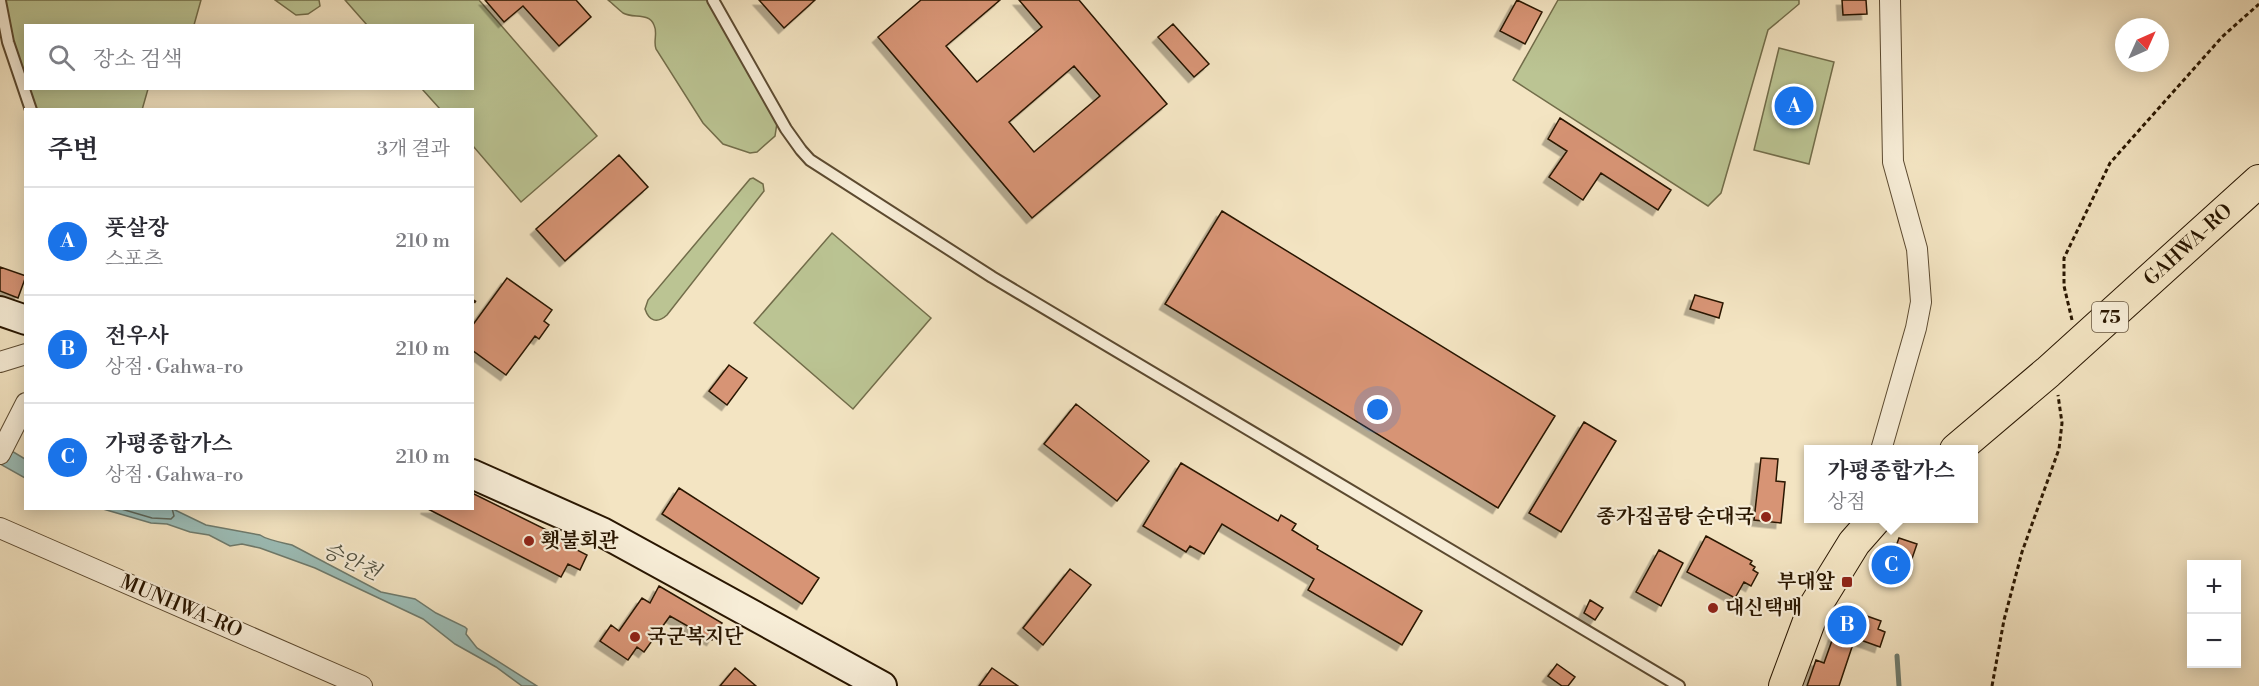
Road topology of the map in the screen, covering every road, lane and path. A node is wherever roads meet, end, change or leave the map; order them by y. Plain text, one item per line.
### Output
1 (713, 0) edge
2 (1890, 0) edge
3 (0, 1) edge
4 (2259, 4) edge
5 (24, 89) edge
6 (24, 90) edge
7 (30, 108) edge
8 (2259, 181) edge
9 (474, 301) edge
10 (477, 303) dead end
11 (0, 311) edge
12 (24, 319) edge
13 (2074, 348) junction
14 (24, 355) edge
15 (0, 362) edge
16 (2048, 372) junction
17 (24, 406) edge
18 (1882, 445) edge
19 (1962, 445) edge
20 (0, 454) edge
21 (474, 475) edge
22 (0, 528) edge
23 (1858, 531) edge
24 (362, 686) edge
25 (882, 686) edge
26 (1679, 686) edge
27 (1785, 686) edge
28 (1992, 686) edge

1 - 26 lane
2 - 18 street
3 - 5 lane
4 - 13 path
6 - 7 lane
8 - 13 main road, GAHWA-RO / 75
9 - 10 path
11 - 12 street
13 - 16 main road, GAHWA-RO / 75
14 - 15 street
16 - 19 main road, GAHWA-RO / 75
16 - 28 path
17 - 20 street
21 - 25 street
22 - 24 street, MUNHWA-RO
23 - 27 main road

